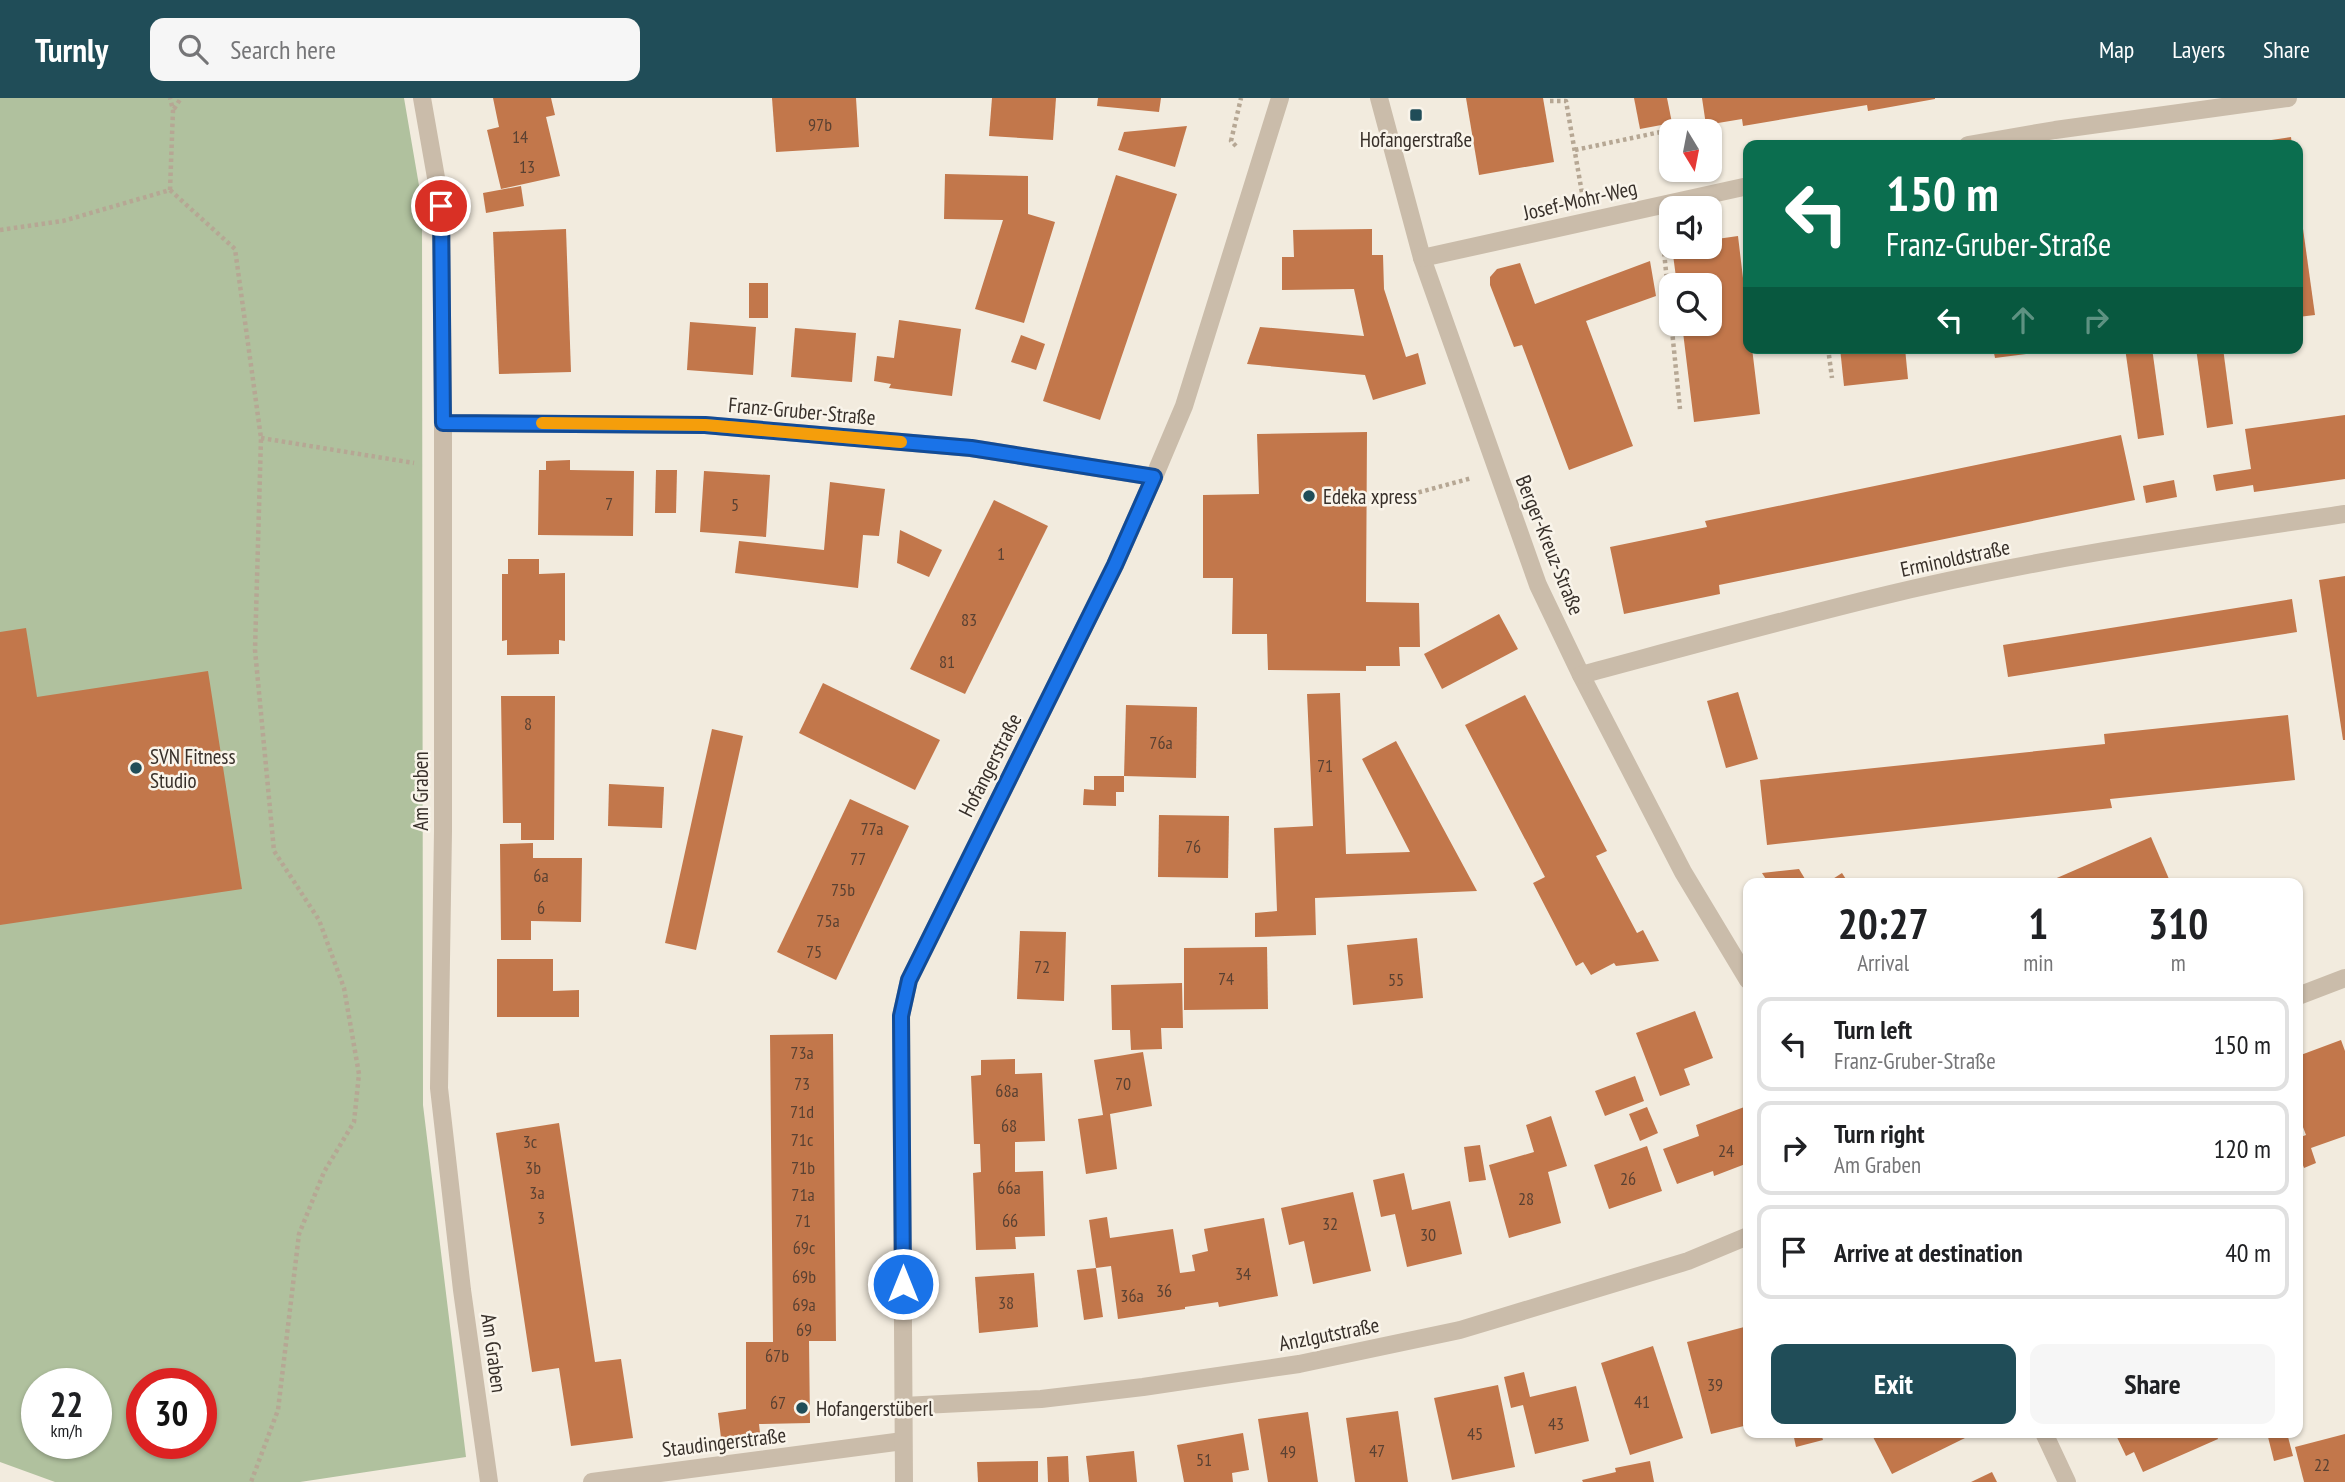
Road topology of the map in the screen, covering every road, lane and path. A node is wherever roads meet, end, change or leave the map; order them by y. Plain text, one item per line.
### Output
1 (170, 98) edge
2 (181, 98) edge
3 (422, 98) edge
4 (1280, 98) edge
5 (1379, 98) edge
6 (2288, 98) edge
7 (1567, 99) edge
8 (1550, 101) dead end
9 (173, 110) junction
10 (1659, 132) edge
11 (1997, 140) edge
12 (1575, 150) junction
13 (1743, 187) edge
14 (170, 190) junction
15 (1704, 196) edge
16 (1659, 206) edge
17 (1588, 221) junction
18 (0, 230) edge
19 (1422, 258) junction
20 (1664, 259) edge
21 (1829, 354) edge
22 (1832, 377) dead end
23 (1680, 409) dead end
24 (443, 423) junction
25 (261, 438) junction
26 (443, 466) junction
27 (1154, 477) junction
28 (1460, 482) dead end
29 (1405, 496) dead end
30 (2345, 514) edge
31 (1581, 675) junction
32 (1743, 972) edge
33 (2345, 978) edge
34 (2303, 994) edge
35 (1743, 1238) edge
36 (903, 1406) junction
37 (2046, 1438) edge
38 (904, 1441) junction
39 (251, 1482) edge
40 (489, 1482) edge
41 (592, 1482) edge
42 (904, 1482) edge
43 (2067, 1482) edge

1 - 9 path
2 - 9 path
3 - 24 street, Am Graben
4 - 27 street, Hofangerstraße
5 - 19 street, Berger-Kreuz-Straße
6 - 11 street
7 - 8 path
7 - 12 path
9 - 14 path
10 - 12 path
12 - 17 path
13 - 15 street, Josef-Mohr-Weg
14 - 18 path
14 - 25 path
16 - 17 street, Josef-Mohr-Weg
17 - 19 street, Josef-Mohr-Weg
19 - 31 street, Berger-Kreuz-Straße
20 - 23 path
21 - 22 path
24 - 26 street, Am Graben
24 - 27 street, Franz-Gruber-Straße
25 - 26 path
25 - 39 path
26 - 40 street, Am Graben
27 - 36 street, Hofangerstraße
28 - 29 path
30 - 31 street, Erminoldstraße
31 - 32 street, Berger-Kreuz-Straße
33 - 34 street
35 - 36 street, Anzlgutstraße
36 - 38 street, Hofangerstraße
37 - 43 street
38 - 41 street, Staudingerstraße
38 - 42 street, Hofangerstraße

